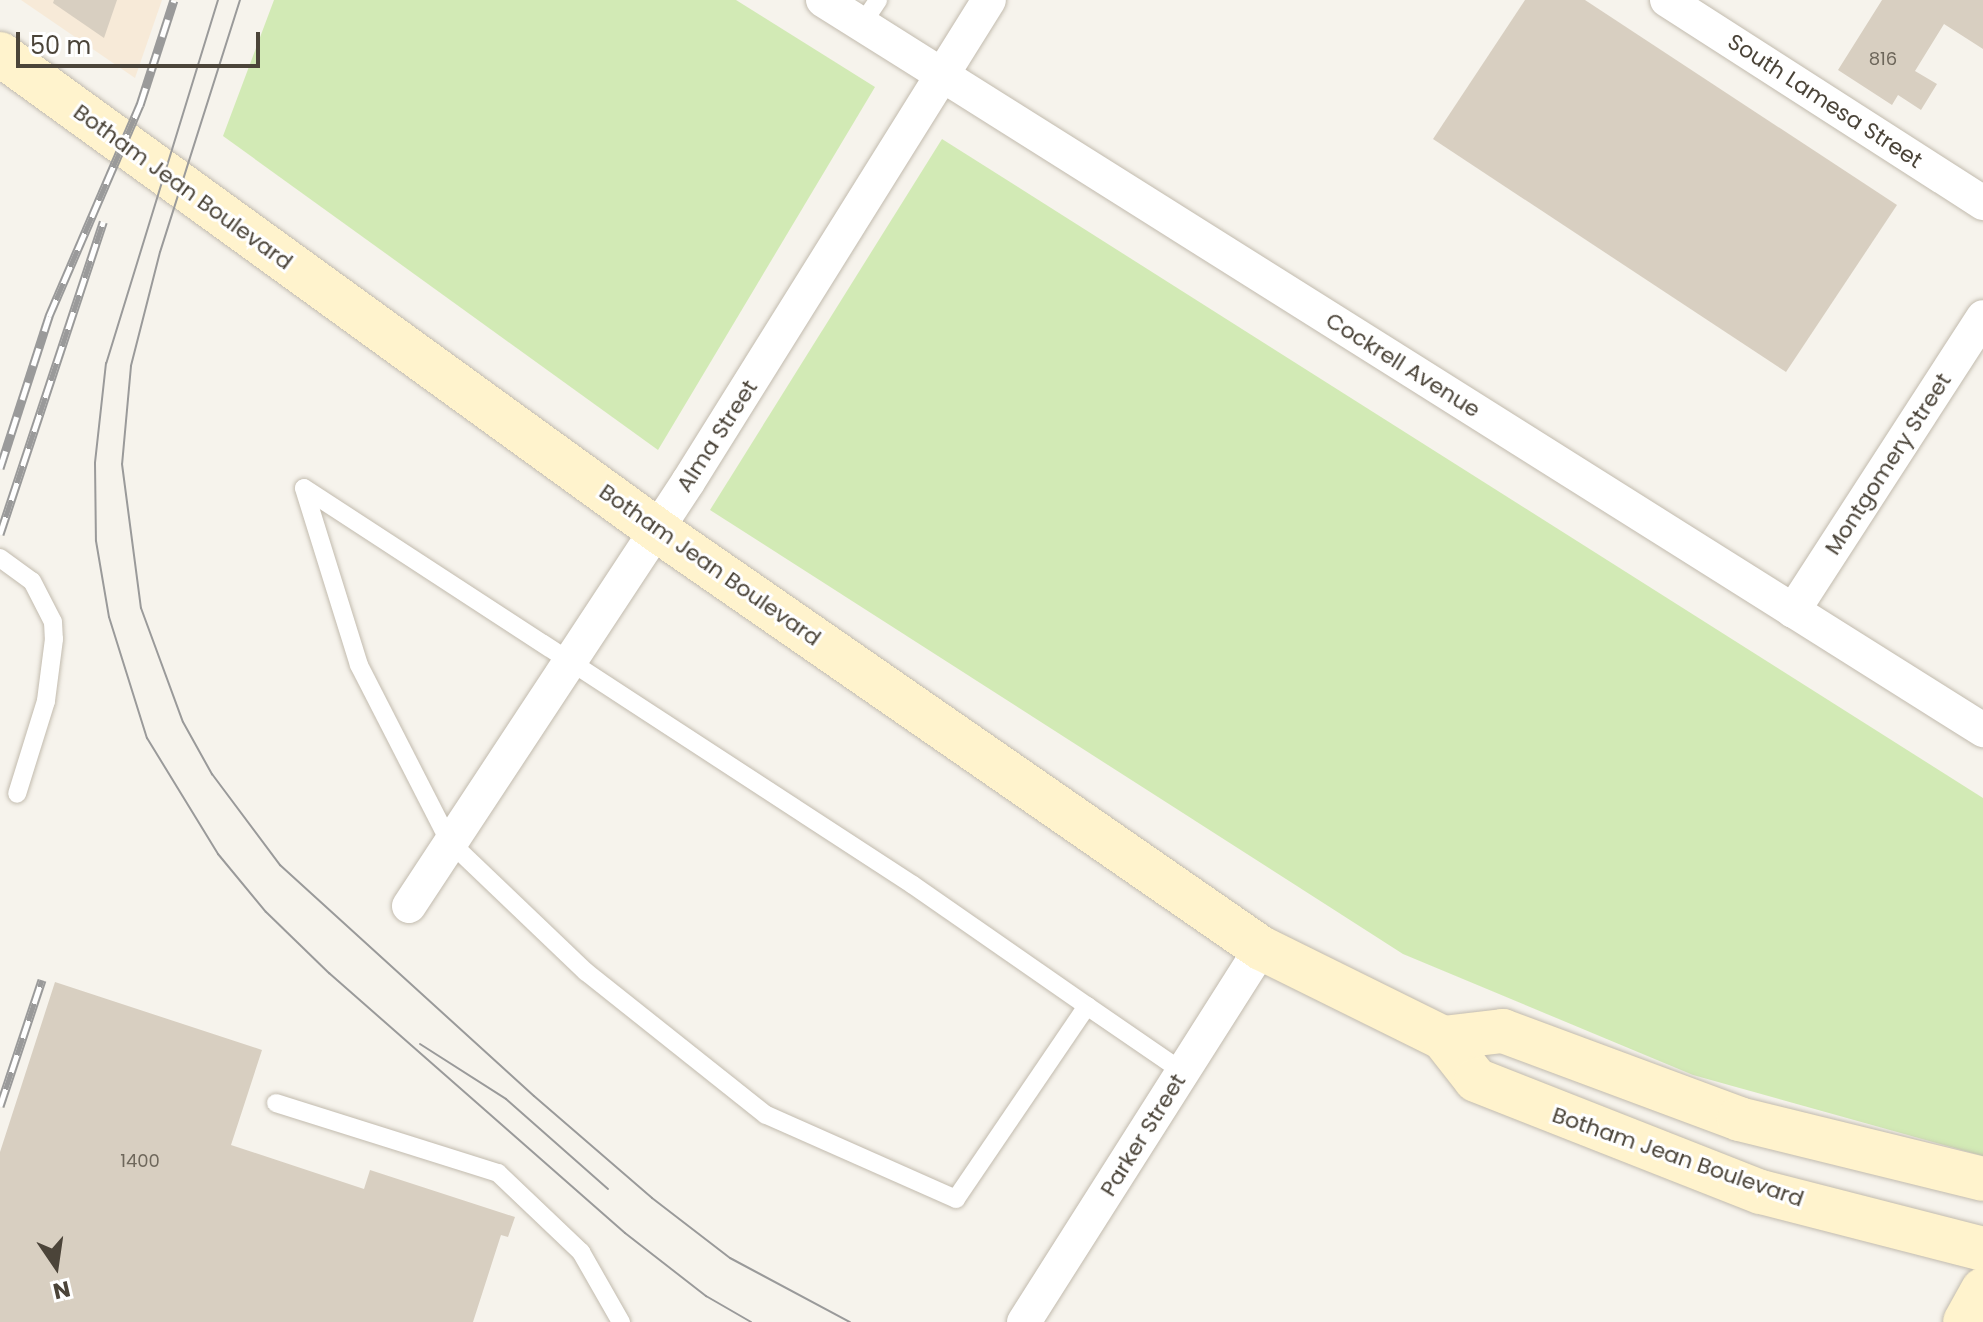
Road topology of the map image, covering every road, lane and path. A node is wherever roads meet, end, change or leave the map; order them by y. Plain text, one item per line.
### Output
1 (823, 0) edge
2 (989, 0) edge
3 (1667, 0) edge
4 (870, 12) edge
5 (0, 54) edge
6 (945, 76) junction
7 (1983, 203) edge
8 (1983, 317) edge
9 (657, 530) junction
10 (0, 558) edge
11 (1793, 611) junction
12 (571, 660) junction
13 (1983, 730) edge
14 (17, 794) dead end
15 (449, 841) junction
16 (409, 906) dead end
17 (1261, 948) junction
18 (1087, 1006) junction
19 (1443, 1038) junction
20 (1183, 1072) junction
21 (276, 1103) dead end
22 (1983, 1179) edge
23 (1983, 1249) edge
24 (1983, 1290) edge
25 (621, 1322) edge
26 (1024, 1322) edge
27 (1965, 1322) edge

1 - 4 street, Cockrell Avenue
2 - 6 street, Alma Street
3 - 7 street, South Lamesa Street
4 - 6 street, Cockrell Avenue
5 - 9 main road, Botham Jean Boulevard
6 - 9 street, Alma Street
6 - 11 street, Cockrell Avenue
8 - 11 street, Montgomery Street
9 - 12 street, Alma Street
9 - 17 main road, Botham Jean Boulevard
10 - 14 lane
11 - 13 street, Cockrell Avenue
12 - 15 street, Alma Street
12 - 15 lane
12 - 18 lane
15 - 16 street, Alma Street
15 - 18 lane
17 - 19 main road, Botham Jean Boulevard
17 - 20 street, Parker Street
18 - 20 lane
19 - 22 main road
19 - 23 main road, Botham Jean Boulevard
20 - 26 street, Parker Street
21 - 25 lane
24 - 27 main road

